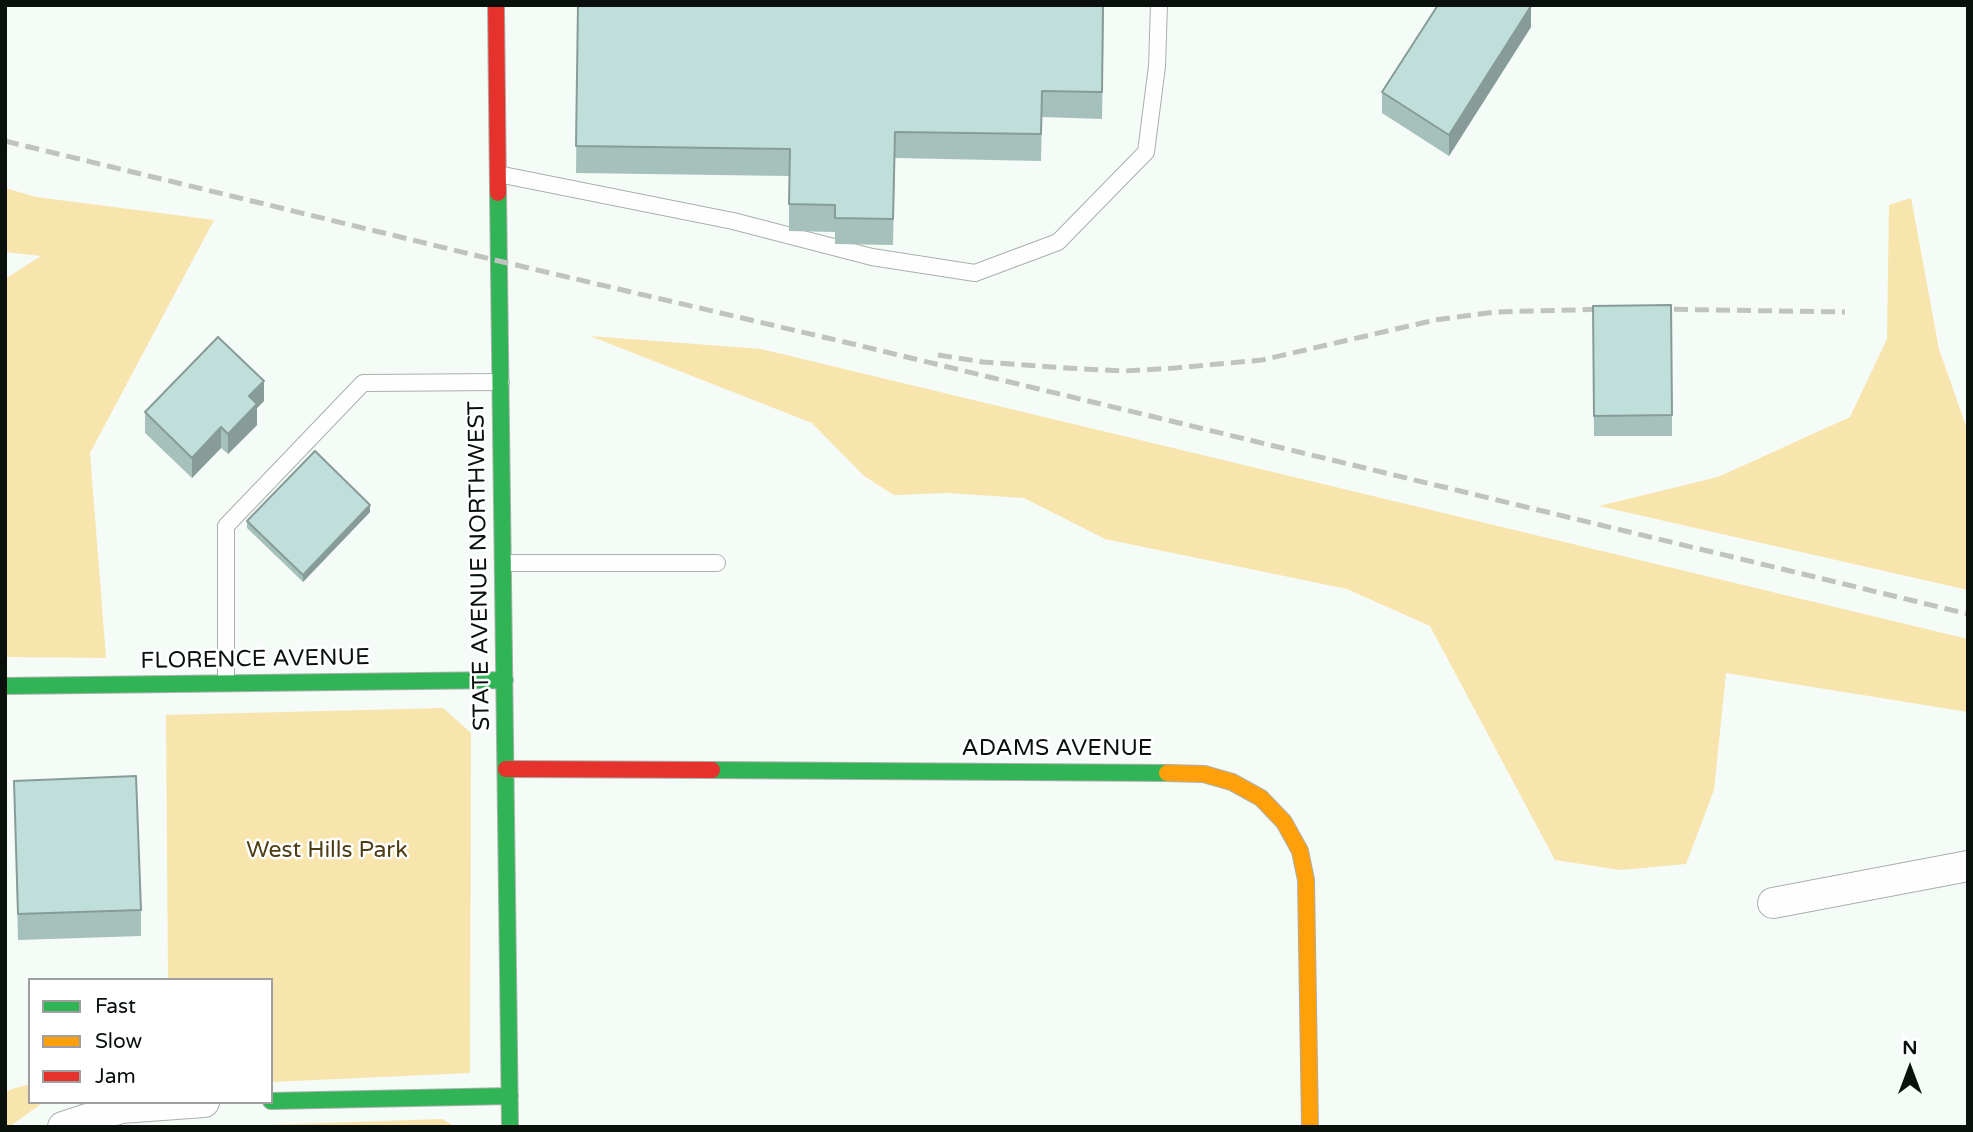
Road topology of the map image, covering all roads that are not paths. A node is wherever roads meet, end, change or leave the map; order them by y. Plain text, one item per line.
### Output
1 (496, 5) edge
2 (1159, 5) edge
3 (498, 174) junction
4 (501, 382) junction
5 (503, 563) junction
6 (717, 563) dead end
7 (505, 680) junction
8 (226, 683) junction
9 (5, 686) edge
10 (506, 769) junction
11 (1968, 866) edge
12 (1773, 903) dead end
13 (510, 1096) junction
14 (273, 1101) edge
15 (176, 1104) edge
16 (63, 1127) edge
17 (510, 1127) edge
18 (1310, 1127) edge

1 - 3 street, STATE AVENUE NORTHWEST
2 - 3 lane
3 - 4 street, STATE AVENUE NORTHWEST
4 - 5 street, STATE AVENUE NORTHWEST
4 - 8 lane
5 - 6 lane
5 - 7 street, STATE AVENUE NORTHWEST
7 - 8 street, FLORENCE AVENUE
7 - 10 street, STATE AVENUE NORTHWEST
8 - 9 street, FLORENCE AVENUE
10 - 13 street, STATE AVENUE NORTHWEST
10 - 18 street, ADAMS AVENUE
11 - 12 street
13 - 14 street
13 - 17 street, STATE AVENUE NORTHWEST
15 - 16 street

